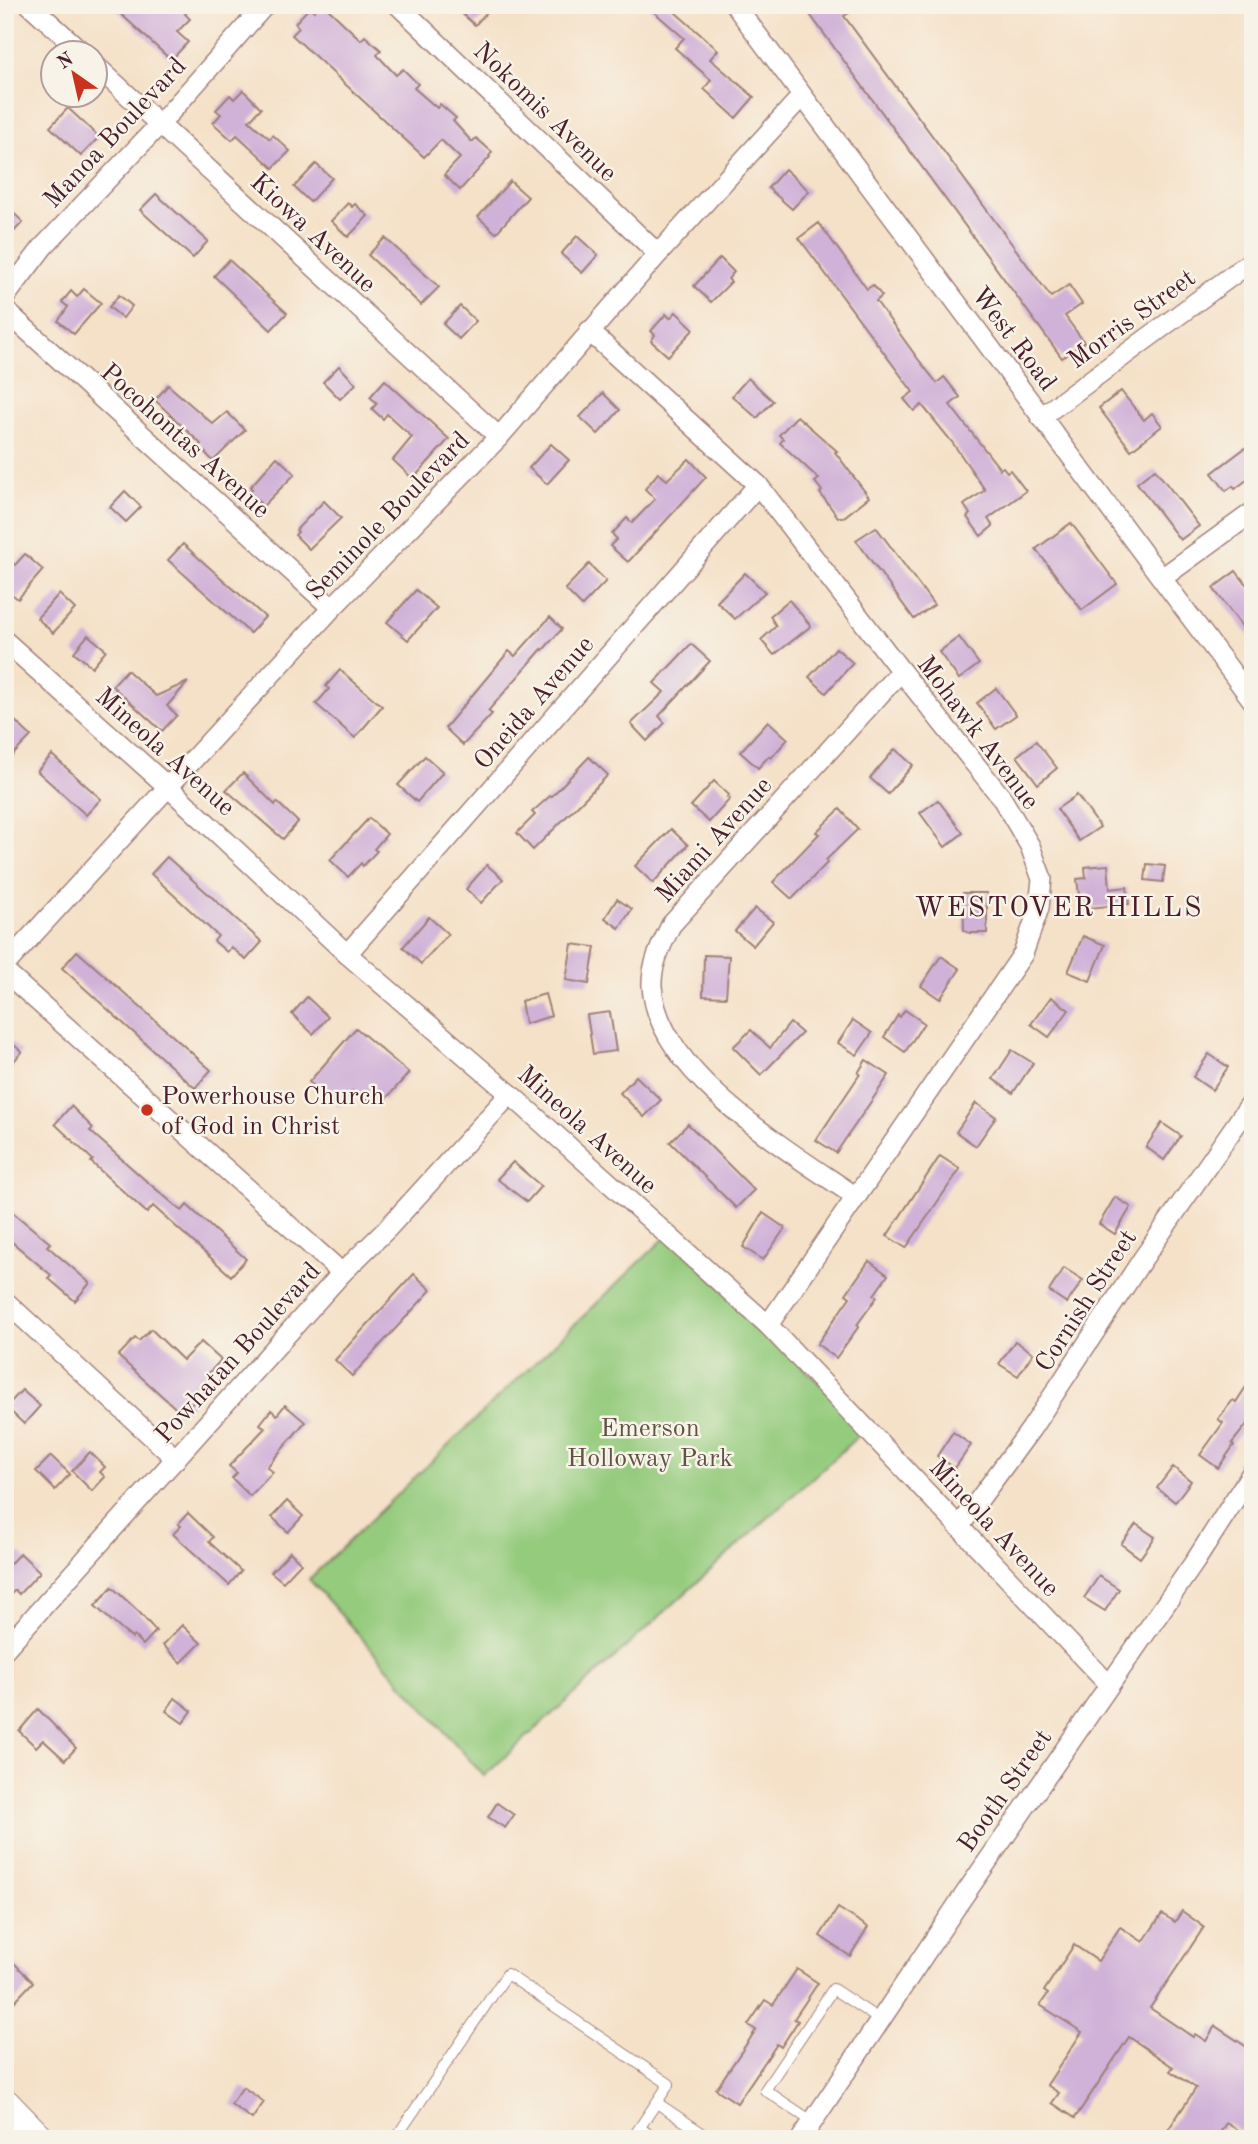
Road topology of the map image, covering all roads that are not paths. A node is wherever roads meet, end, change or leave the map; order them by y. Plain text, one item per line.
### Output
1 (30, 5) edge
2 (265, 5) edge
3 (398, 5) edge
4 (735, 5) edge
5 (67, 38) edge
6 (108, 77) edge
7 (802, 96) junction
8 (159, 125) junction
9 (658, 254) junction
10 (1253, 260) edge
11 (5, 296) edge
12 (5, 310) edge
13 (589, 331) junction
14 (1041, 417) junction
15 (499, 437) junction
16 (758, 485) junction
17 (1253, 512) edge
18 (1162, 579) junction
19 (332, 608) junction
20 (5, 641) edge
21 (901, 671) junction
22 (1253, 701) edge
23 (167, 786) junction
24 (347, 954) junction
25 (5, 965) edge
26 (5, 972) edge
27 (510, 1094) junction
28 (1253, 1100) edge
29 (856, 1197) junction
30 (342, 1273) junction
31 (5, 1301) edge
32 (768, 1325) junction
33 (176, 1459) junction
34 (1253, 1472) edge
35 (959, 1527) junction
36 (8, 1639) edge
37 (1108, 1685) junction
38 (880, 2020) junction
39 (657, 2103) junction
40 (5, 2104) edge
41 (813, 2122) junction
42 (640, 2128) junction
43 (39, 2139) edge
44 (395, 2139) edge
45 (632, 2139) edge
46 (656, 2139) edge
47 (711, 2139) edge
48 (801, 2139) edge

1 - 5 street
2 - 8 street, Manoa Boulevard
3 - 9 street, Nokomis Avenue
4 - 7 street, West Road
6 - 8 street, Kiowa Avenue
7 - 9 street, Seminole Boulevard
7 - 14 street, West Road
8 - 11 street, Manoa Boulevard
8 - 15 street, Kiowa Avenue
9 - 13 street, Seminole Boulevard
10 - 14 street, Morris Street
12 - 19 street, Pocohontas Avenue
13 - 15 street, Seminole Boulevard
13 - 16 street, Mohawk Avenue
14 - 18 street, West Road
15 - 19 street, Seminole Boulevard
16 - 21 street, Mohawk Avenue
16 - 24 street, Oneida Avenue
17 - 18 street
18 - 22 street, West Road
19 - 23 street, Seminole Boulevard
20 - 23 street, Mineola Avenue
21 - 29 street, Mohawk Avenue
21 - 29 street, Miami Avenue
23 - 24 street, Mineola Avenue
23 - 25 street, Seminole Boulevard
24 - 27 street, Mineola Avenue
26 - 30 street
27 - 30 street, Powhatan Boulevard
27 - 32 street, Mineola Avenue
28 - 35 street, Cornish Street
29 - 32 street, Mohawk Avenue
30 - 33 street, Powhatan Boulevard
31 - 33 street
32 - 35 street, Mineola Avenue
33 - 36 street, Powhatan Boulevard
34 - 37 street, Booth Street
35 - 37 street, Mineola Avenue
37 - 38 street, Booth Street
38 - 41 street, Booth Street
38 - 41 lane
39 - 42 lane
39 - 44 lane
39 - 47 lane
40 - 43 main road
41 - 48 street, Booth Street
42 - 45 lane
42 - 46 lane

